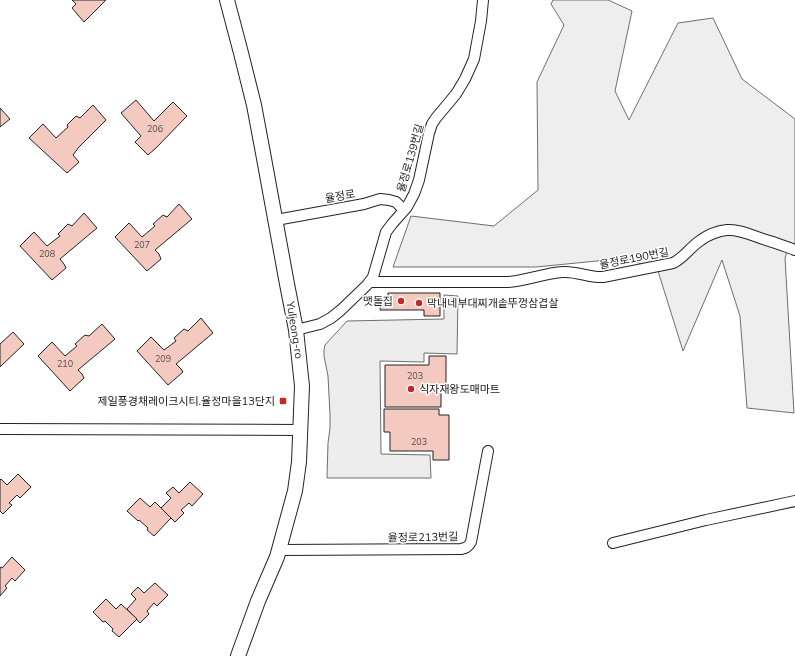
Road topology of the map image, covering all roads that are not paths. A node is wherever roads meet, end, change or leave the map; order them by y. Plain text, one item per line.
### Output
1 (227, 0) edge
2 (483, 0) edge
3 (404, 210) junction
4 (276, 220) junction
5 (795, 250) edge
6 (370, 282) junction
7 (296, 330) junction
8 (0, 429) edge
9 (301, 430) junction
10 (488, 451) dead end
11 (795, 500) edge
12 (613, 543) dead end
13 (279, 550) junction
14 (238, 656) edge

1 - 4 main road, Yuljeong-ro
2 - 3 street, 율정로139번길
3 - 4 street, 율정로
3 - 6 street, 율정로139번길
4 - 7 main road, Yuljeong-ro
5 - 6 street, 율정로190번길
6 - 7 street, 율정로139번길
7 - 9 main road, Yuljeong-ro
8 - 9 street
9 - 13 main road, Yuljeong-ro
10 - 13 street, 율정로213번길
11 - 12 street
13 - 14 main road, Yuljeong-ro

